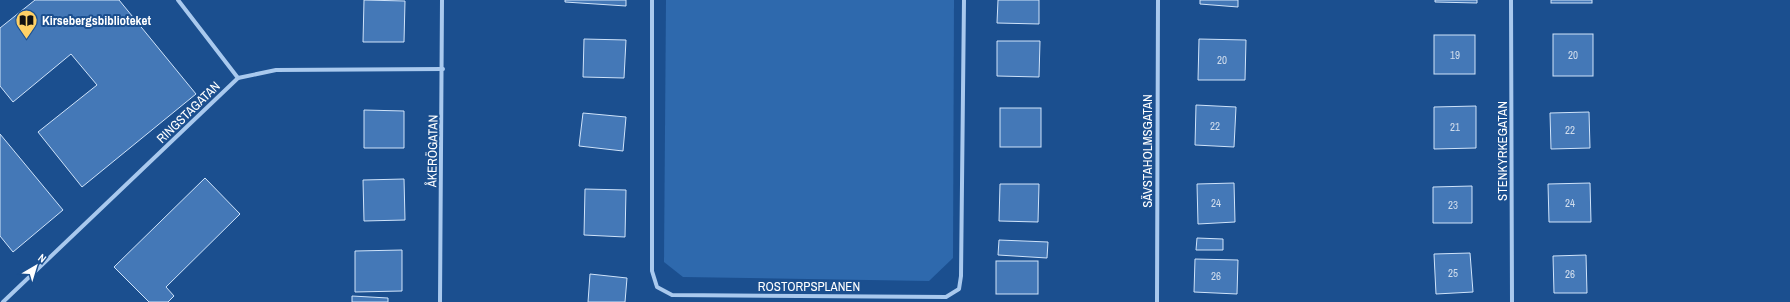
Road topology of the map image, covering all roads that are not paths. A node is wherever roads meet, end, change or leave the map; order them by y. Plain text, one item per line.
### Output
1 (178, 0) edge
2 (442, 0) edge
3 (652, 0) edge
4 (964, 0) edge
5 (1158, 0) edge
6 (1511, 0) edge
7 (443, 69) junction
8 (238, 78) junction
9 (3, 302) edge
10 (440, 302) edge
11 (1157, 302) edge
12 (1512, 302) edge

1 - 8 street
2 - 7 street, ÅKERÖGATAN
3 - 4 street, ROSTORPSPLANEN
5 - 11 street, SÄVSTAHOLMSGATAN
6 - 12 street, STENKYRKEGATAN
7 - 8 street, RINGSTAGATAN
7 - 10 street, ÅKERÖGATAN
8 - 9 street, RINGSTAGATAN

